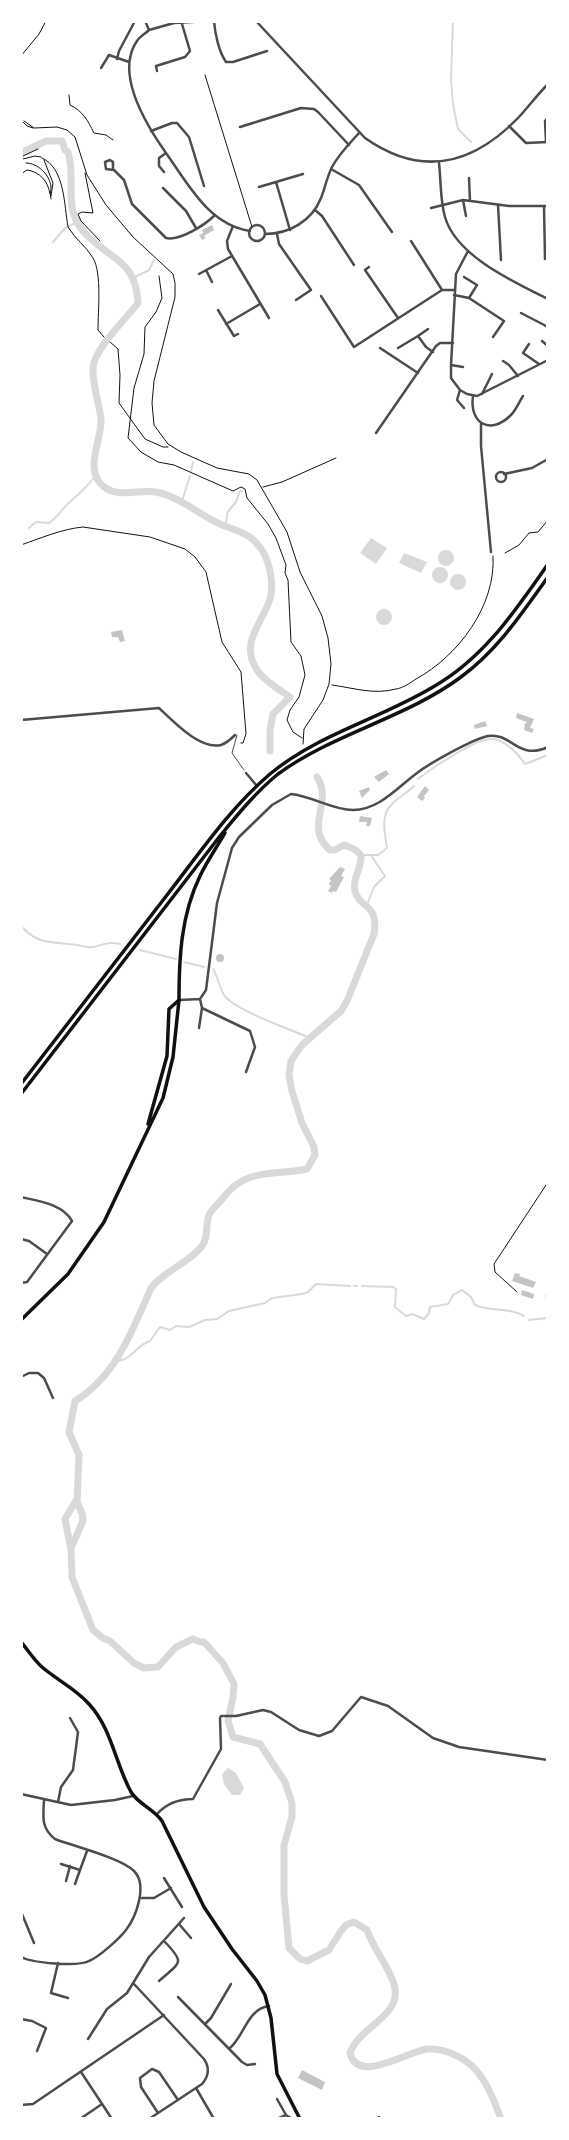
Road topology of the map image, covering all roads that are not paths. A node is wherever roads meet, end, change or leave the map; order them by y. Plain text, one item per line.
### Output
1 (135, 21) edge
2 (147, 21) edge
3 (212, 21) edge
4 (256, 21) edge
5 (175, 22) edge
6 (182, 24) junction
7 (149, 30) junction
8 (267, 51) dead end
9 (117, 59) junction
10 (129, 62) junction
11 (102, 68) dead end
12 (157, 71) dead end
13 (548, 84) edge
14 (548, 118) edge
15 (509, 126) junction
16 (240, 127) dead end
17 (151, 131) junction
18 (359, 133) junction
19 (547, 142) edge
20 (349, 145) junction
21 (166, 153) junction
22 (439, 163) junction
23 (113, 169) dead end
24 (331, 169) junction
25 (164, 172) dead end
26 (303, 174) dead end
27 (469, 178) dead end
28 (276, 182) junction
29 (204, 186) dead end
30 (259, 187) dead end
31 (163, 188) dead end
32 (463, 200) junction
33 (470, 201) junction
34 (443, 204) junction
35 (498, 205) junction
36 (546, 206) edge
37 (431, 208) dead end
38 (315, 210) junction
39 (215, 215) junction
40 (466, 216) dead end
41 (233, 226) junction
42 (196, 228) junction
43 (251, 229) junction
44 (290, 230) junction
45 (392, 232) dead end
46 (265, 234) junction
47 (277, 234) junction
48 (411, 241) dead end
49 (468, 251) junction
50 (232, 256) junction
51 (545, 259) dead end
52 (501, 260) dead end
53 (354, 265) dead end
54 (369, 267) dead end
55 (206, 270) junction
56 (199, 274) dead end
57 (464, 277) dead end
58 (212, 282) dead end
59 (442, 290) junction
60 (454, 292) junction
61 (321, 296) dead end
62 (469, 298) junction
63 (548, 299) edge
64 (296, 300) dead end
65 (260, 304) junction
66 (218, 310) dead end
67 (520, 313) dead end
68 (269, 318) dead end
69 (398, 318) junction
70 (226, 324) junction
71 (548, 327) edge
72 (428, 329) dead end
73 (238, 334) dead end
74 (418, 336) junction
75 (493, 337) dead end
76 (542, 341) dead end
77 (453, 343) junction
78 (529, 344) dead end
79 (548, 346) edge
80 (380, 348) dead end
81 (398, 348) dead end
82 (433, 352) junction
83 (548, 360) edge
84 (503, 361) dead end
85 (451, 365) junction
86 (539, 365) junction
87 (463, 368) dead end
88 (418, 373) junction
89 (492, 374) dead end
90 (518, 376) junction
91 (460, 390) junction
92 (482, 394) junction
93 (472, 396) junction
94 (523, 396) dead end
95 (464, 408) dead end
96 (481, 424) junction
97 (376, 433) dead end
98 (548, 459) edge
99 (504, 474) dead end
100 (491, 552) road end
101 (548, 564) edge
102 (548, 577) edge
103 (21, 720) edge
104 (235, 735) joint
105 (548, 747) edge
106 (246, 773) joint
107 (257, 786) junction
108 (232, 822) junction
109 (200, 999) junction
110 (179, 1000) junction
111 (202, 1008) junction
112 (199, 1028) dead end
113 (246, 1072) dead end
114 (21, 1084) edge
115 (21, 1094) edge
116 (144, 1135) junction
117 (21, 1197) edge
118 (21, 1238) edge
119 (47, 1254) junction
120 (21, 1283) edge
121 (21, 1320) edge
122 (21, 1377) edge
123 (53, 1398) dead end
124 (21, 1642) edge
125 (70, 1718) dead end
126 (82, 1723) dead end
127 (75, 1726) junction
128 (548, 1760) edge
129 (21, 1794) edge
130 (134, 1796) junction
131 (44, 1800) junction
132 (58, 1803) junction
133 (157, 1814) junction
134 (87, 1851) junction
135 (61, 1864) dead end
136 (70, 1867) junction
137 (80, 1870) junction
138 (164, 1878) dead end
139 (66, 1881) dead end
140 (75, 1884) dead end
141 (170, 1888) junction
142 (140, 1897) junction
143 (182, 1907) dead end
144 (21, 1914) edge
145 (184, 1917) dead end
146 (179, 1924) junction
147 (191, 1938) dead end
148 (164, 1941) junction
149 (34, 1942) dead end
150 (21, 1957) edge
151 (58, 1962) junction
152 (159, 1981) dead end
153 (134, 1984) junction
154 (231, 1984) dead end
155 (227, 1991) junction
156 (231, 1993) dead end
157 (178, 1997) dead end
158 (68, 1998) dead end
159 (269, 2006) junction
160 (164, 2015) junction
161 (21, 2019) edge
162 (205, 2024) junction
163 (88, 2039) dead end
164 (229, 2049) junction
165 (37, 2051) dead end
166 (255, 2064) dead end
167 (81, 2073) junction
168 (196, 2088) junction
169 (277, 2099) dead end
170 (178, 2100) junction
171 (102, 2104) junction
172 (21, 2105) edge
173 (158, 2113) junction
174 (286, 2115) junction
175 (80, 2119) edge
176 (112, 2119) edge
177 (149, 2119) edge
178 (214, 2119) edge
179 (277, 2119) edge
180 (292, 2119) edge
181 (300, 2119) edge

1 - 9 street
2 - 7 street
3 - 6 street
3 - 8 street
4 - 18 street
5 - 6 street
5 - 7 street
6 - 12 street
7 - 10 street
9 - 10 street
9 - 11 street
10 - 17 street
13 - 15 street
14 - 19 street
15 - 19 street
15 - 22 street
16 - 20 street
17 - 21 street
17 - 29 street
18 - 20 street
18 - 22 street
20 - 24 street
21 - 25 street
21 - 39 street
22 - 34 street
23 - 42 street
24 - 38 street
24 - 45 street
26 - 28 street
27 - 33 street
28 - 30 street
28 - 44 street
31 - 42 street
32 - 33 street
32 - 34 street
32 - 40 street
33 - 35 street
34 - 37 street
34 - 49 street
35 - 36 street
35 - 52 street
36 - 51 street
38 - 44 street
38 - 53 street
39 - 41 street
39 - 42 street
41 - 43 street
41 - 50 street
43 - 46 street
43 - 46 street
44 - 47 street
46 - 47 street
47 - 64 street
48 - 59 street
49 - 60 street
49 - 63 street
50 - 55 street
50 - 65 street
54 - 69 street
55 - 56 street
55 - 58 street
57 - 62 street
59 - 60 street
59 - 69 street
60 - 62 street
60 - 77 street
61 - 69 street
62 - 75 street
65 - 68 street
65 - 70 street
66 - 70 street
67 - 71 street
70 - 73 street
72 - 74 street
74 - 81 street
74 - 82 street
76 - 79 street
77 - 82 street
77 - 85 street
78 - 86 street
80 - 88 street
82 - 88 street
83 - 86 street
84 - 90 street
85 - 87 street
85 - 91 street
86 - 90 street
88 - 97 street
89 - 92 street
90 - 92 street
91 - 93 street
91 - 95 street
92 - 93 street
93 - 96 street
94 - 96 street
96 - 100 street
98 - 99 street
101 - 107 main road
102 - 108 main road
103 - 104 street
104 - 106 lane
105 - 109 street
106 - 107 street
107 - 114 main road
108 - 110 main road
108 - 115 main road
109 - 110 street
109 - 111 street
110 - 116 main road
110 - 116 main road
111 - 112 street
111 - 113 street
116 - 121 main road
117 - 119 street
118 - 119 street
119 - 120 street
122 - 123 street
124 - 130 main road
125 - 127 street
126 - 127 street
127 - 132 street
128 - 133 street
129 - 131 street
130 - 132 street
130 - 133 main road
131 - 132 street
131 - 134 street
133 - 159 main road
134 - 137 street
134 - 142 street
135 - 136 street
136 - 137 street
136 - 139 street
137 - 140 street
138 - 141 street
141 - 142 street
141 - 143 street
142 - 151 street
144 - 149 street
145 - 146 street
146 - 147 street
146 - 148 street
148 - 152 street
148 - 153 street
150 - 151 street
151 - 158 street
153 - 160 street
153 - 163 street
154 - 155 street
155 - 156 street
155 - 162 street
157 - 162 street
159 - 164 street
159 - 181 main road
160 - 167 street
160 - 168 street
161 - 165 street
162 - 164 street
164 - 166 street
167 - 171 street
167 - 172 street
168 - 170 street
168 - 178 street
169 - 174 street
170 - 173 street
170 - 173 street
171 - 175 street
171 - 176 street
173 - 177 street
174 - 179 street
174 - 180 street

